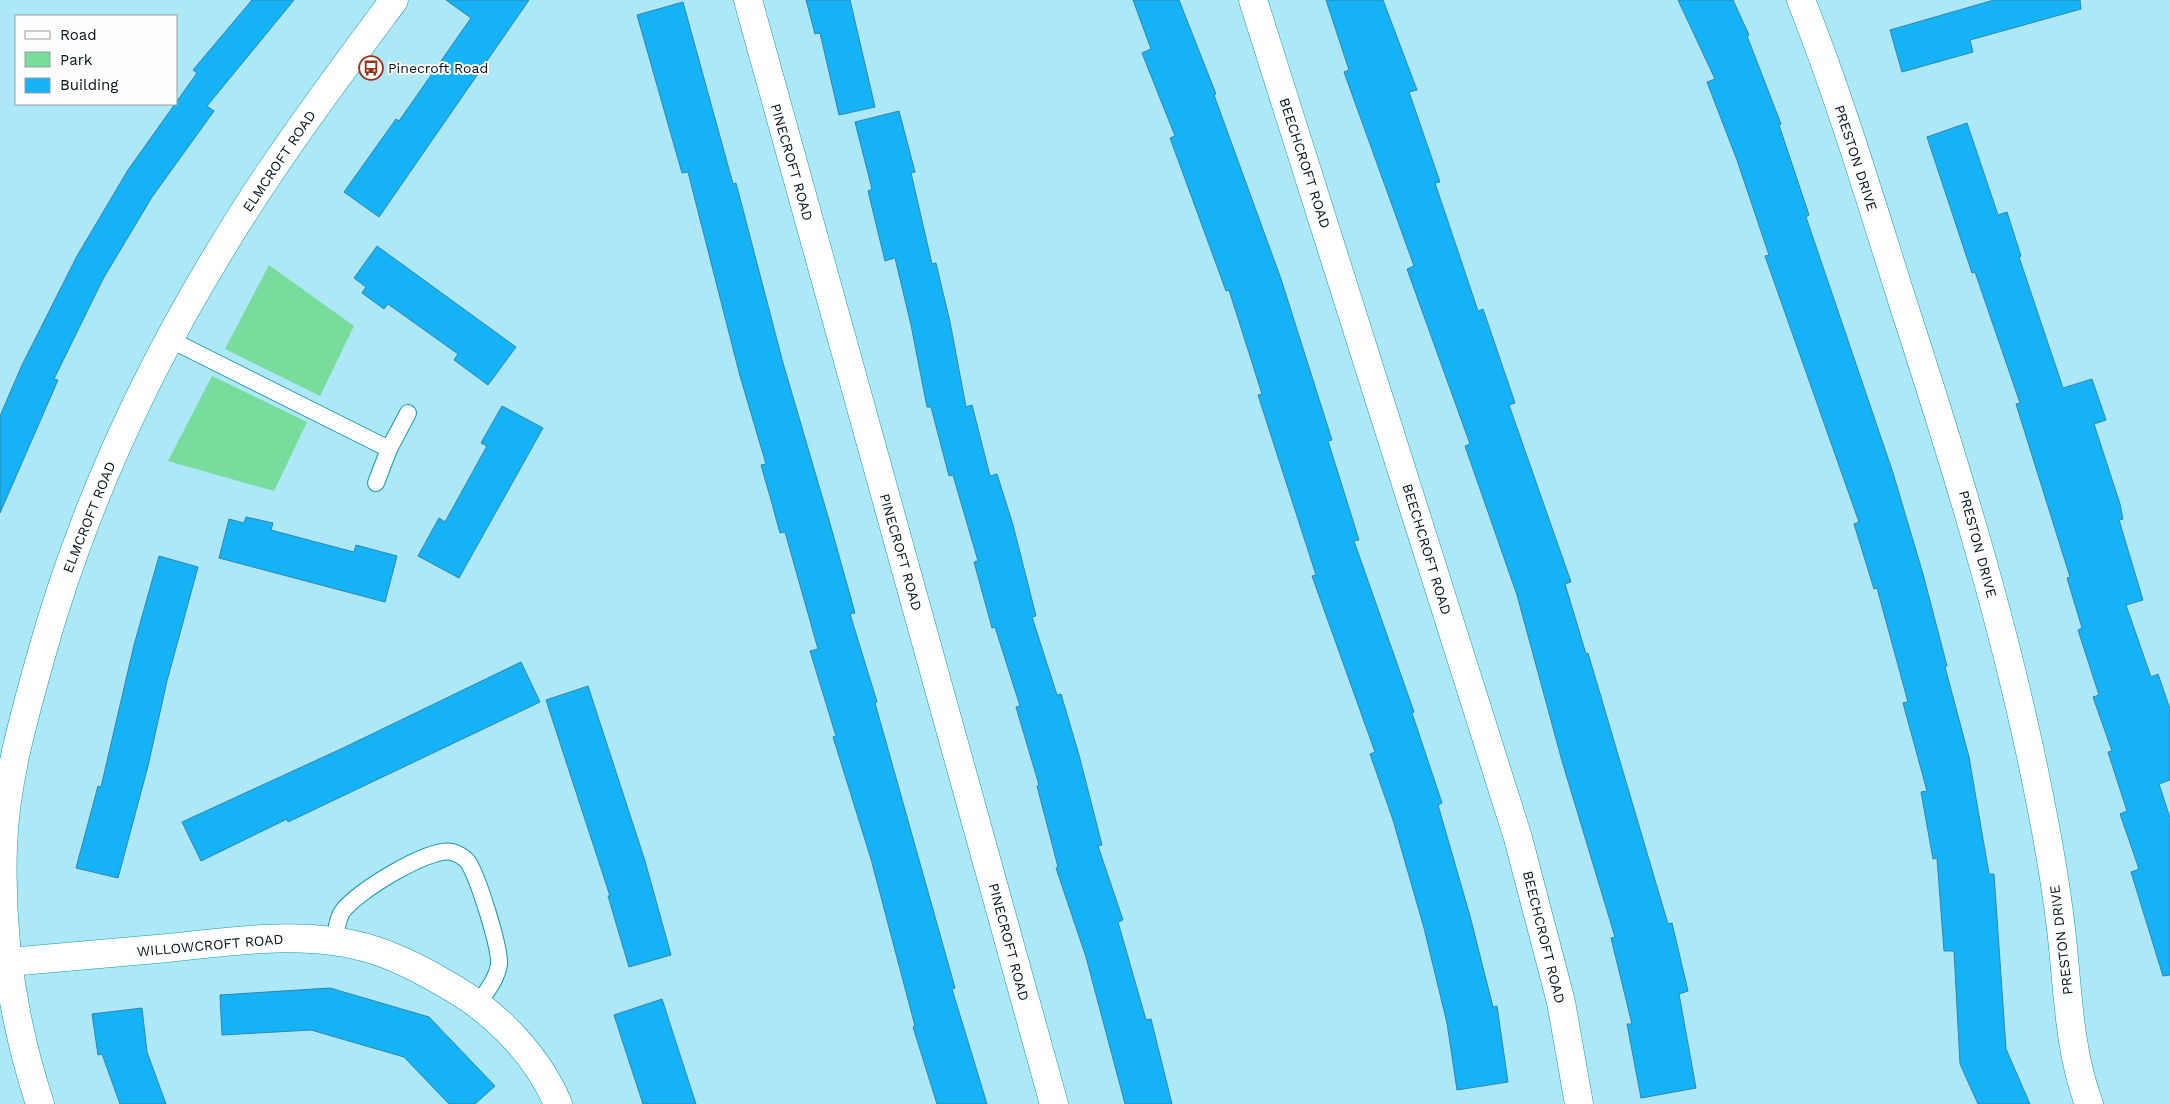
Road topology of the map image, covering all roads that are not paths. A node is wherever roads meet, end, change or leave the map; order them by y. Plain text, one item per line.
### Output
1 (394, 0) edge
2 (748, 0) edge
3 (1252, 0) edge
4 (1801, 0) edge
5 (169, 339) junction
6 (408, 413) dead end
7 (389, 449) junction
8 (376, 483) dead end
9 (335, 942) junction
10 (9, 962) junction
11 (478, 1004) junction
12 (40, 1104) edge
13 (558, 1104) edge
14 (1054, 1104) edge
15 (1579, 1104) edge
16 (2089, 1104) edge

1 - 5 street, ELMCROFT ROAD
2 - 14 street, PINECROFT ROAD
3 - 15 street, BEECHCROFT ROAD
4 - 16 street, PRESTON DRIVE
5 - 7 lane
5 - 10 street, ELMCROFT ROAD
6 - 7 lane
7 - 8 lane
9 - 10 street, WILLOWCROFT ROAD
9 - 11 street, WILLOWCROFT ROAD
9 - 11 lane
10 - 12 street, ELMCROFT ROAD
11 - 13 street, WILLOWCROFT ROAD

